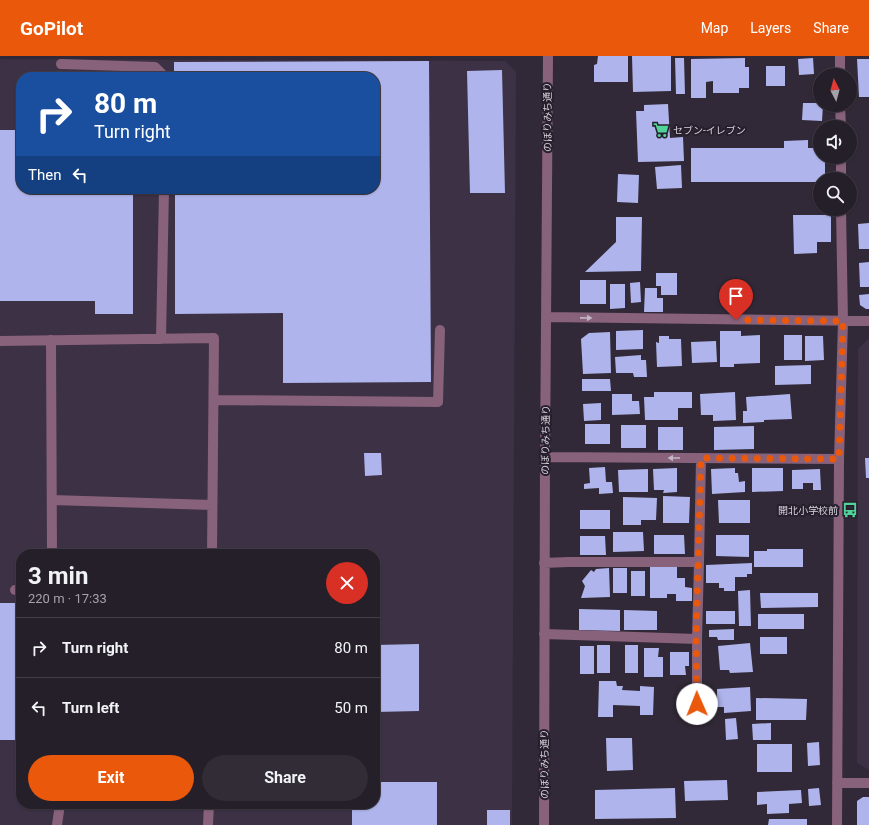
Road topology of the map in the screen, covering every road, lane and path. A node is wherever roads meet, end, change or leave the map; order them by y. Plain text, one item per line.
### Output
1 (548, 56) edge
2 (840, 56) edge
3 (61, 64) dead end
4 (840, 68) edge
5 (160, 72) edge
6 (164, 194) edge
7 (841, 216) edge
8 (546, 317) junction
9 (843, 321) junction
10 (869, 321) edge
11 (440, 330) dead end
12 (161, 339) junction
13 (51, 340) junction
14 (0, 341) edge
15 (214, 400) junction
16 (545, 457) junction
17 (701, 458) junction
18 (839, 459) junction
19 (52, 500) junction
20 (212, 505) junction
21 (52, 549) edge
22 (212, 549) edge
23 (699, 562) junction
24 (544, 563) junction
25 (544, 634) junction
26 (696, 639) junction
27 (697, 704) dead end
28 (838, 783) junction
29 (869, 783) edge
30 (59, 809) edge
31 (209, 809) edge
32 (57, 825) edge
33 (208, 825) edge
34 (544, 825) edge
35 (837, 825) edge

1 - 8 street, のぼりみち通り
2 - 4 street
3 - 5 street
6 - 12 street
7 - 9 street
8 -> 9 street
8 - 16 street, のぼりみち通り
9 - 10 street
9 - 18 street
11 - 15 street
12 - 13 street
12 - 15 street
13 - 14 street
13 - 19 street
15 - 20 street
17 -> 16 street
16 - 24 street, のぼりみち通り
17 - 18 street
17 - 23 street
18 - 28 street
19 - 20 street
19 - 21 street
20 - 22 street
23 - 24 street
23 - 26 street
24 - 25 street, のぼりみち通り
25 - 26 street
25 - 34 street, のぼりみち通り
26 - 27 street
28 - 29 street
28 - 35 street
30 - 32 street
31 - 33 street

